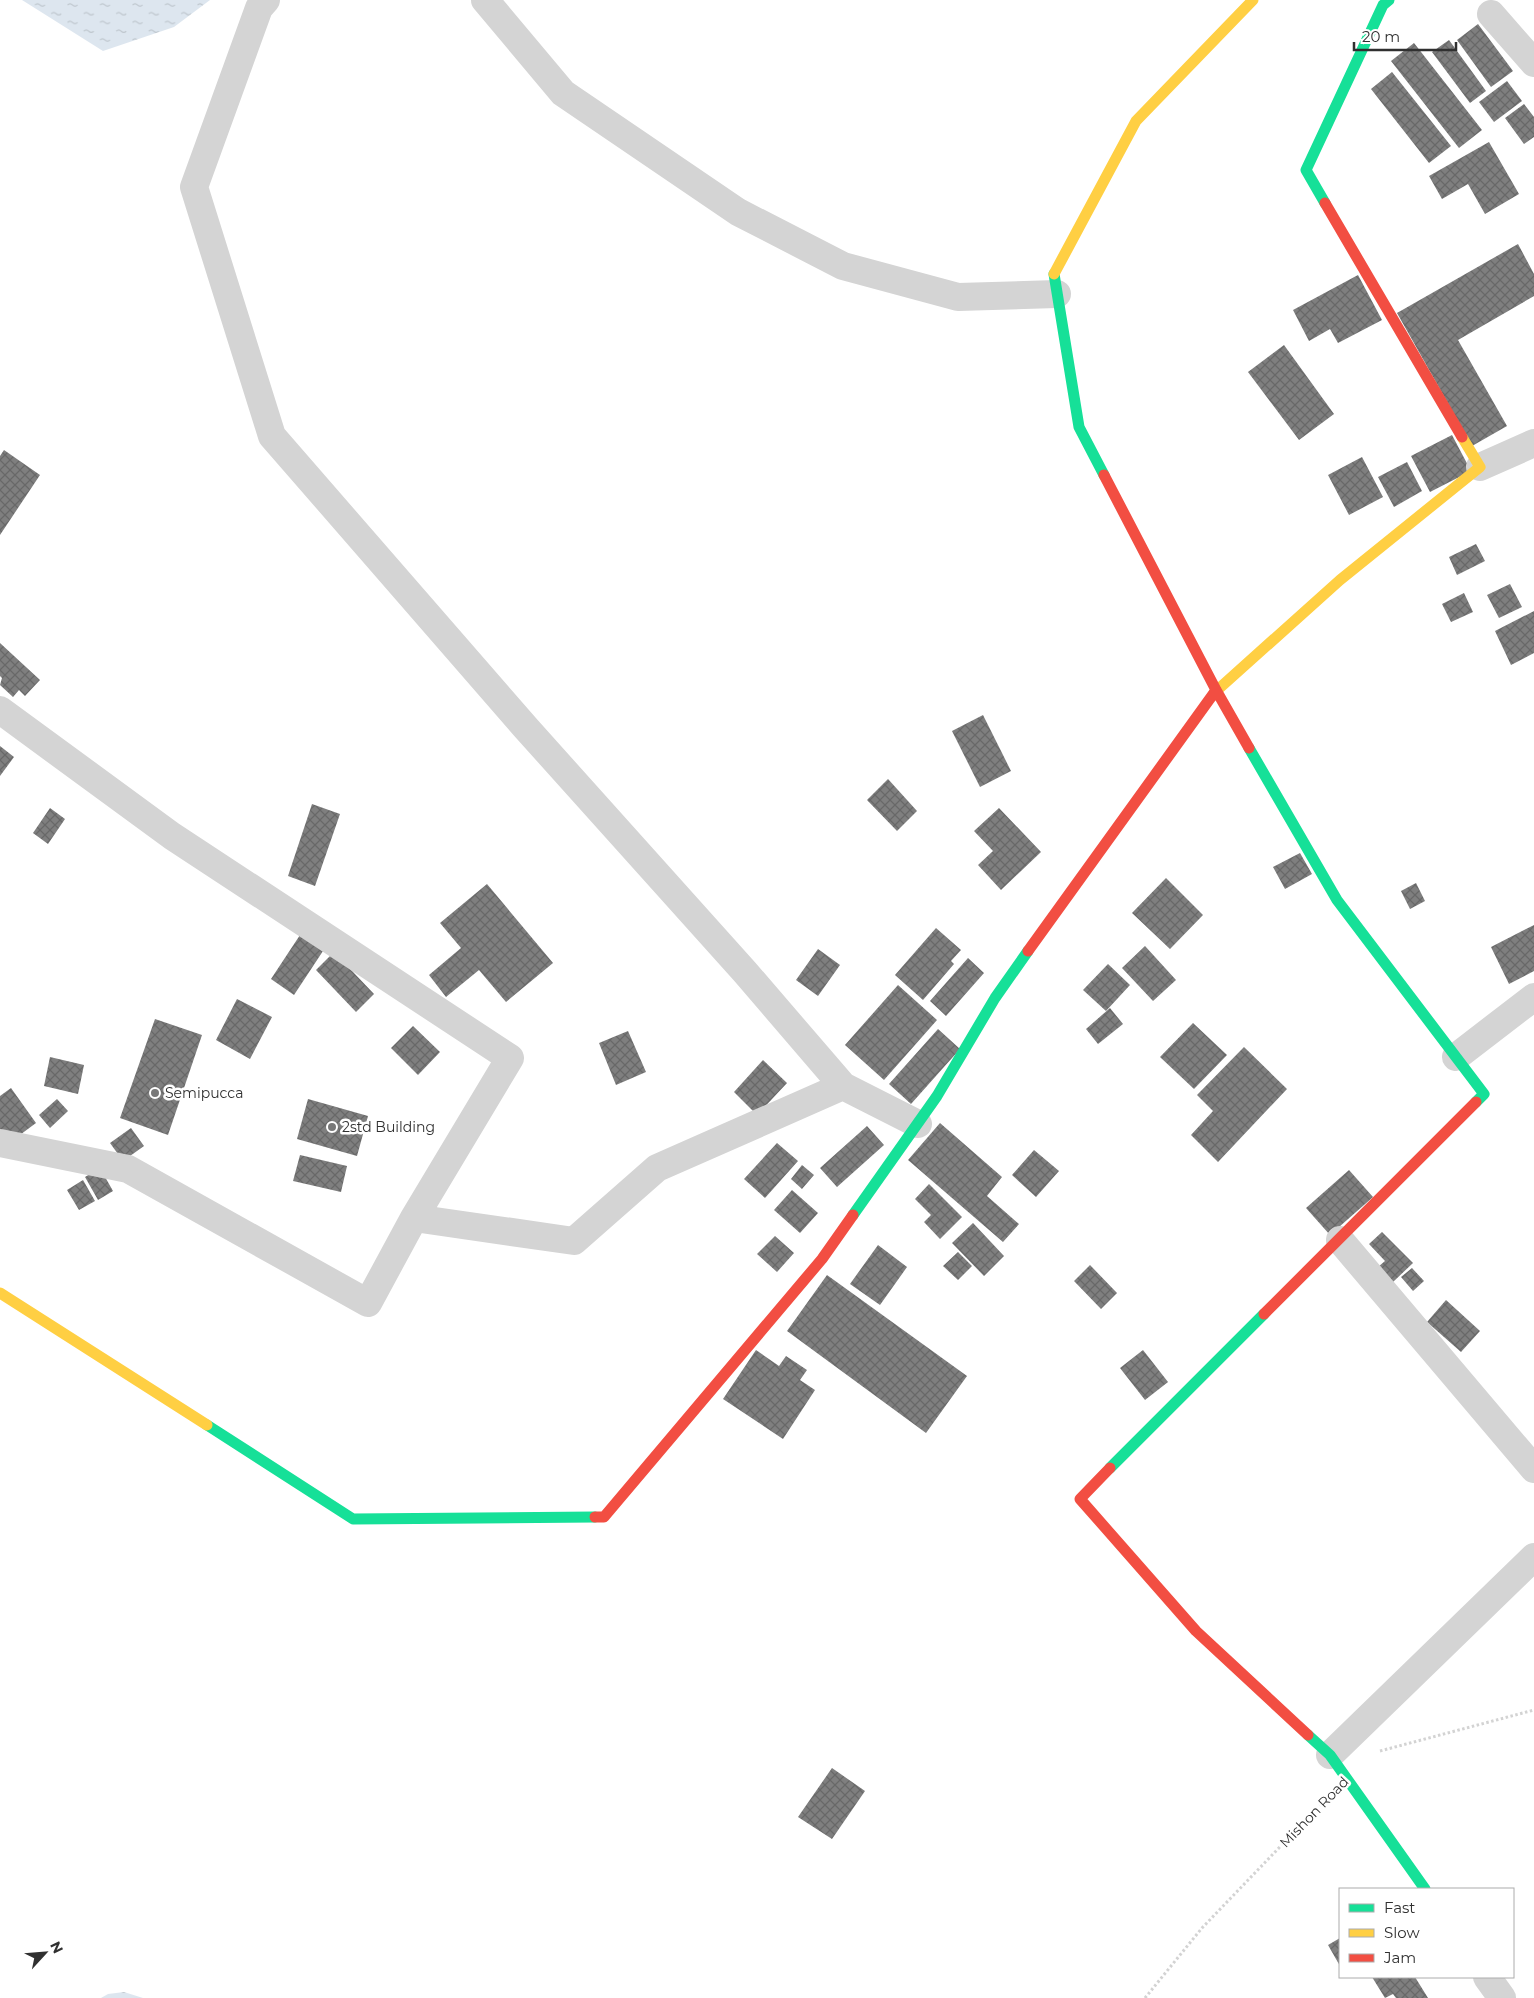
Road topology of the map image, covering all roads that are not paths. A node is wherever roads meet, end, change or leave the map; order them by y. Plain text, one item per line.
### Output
1 (266, 0) edge
2 (485, 0) edge
3 (1253, 0) edge
4 (1382, 2) edge
5 (1492, 4) edge
6 (1534, 63) edge
7 (1057, 294) junction
8 (1534, 443) edge
9 (1480, 467) junction
10 (1216, 690) junction
11 (0, 710) edge
12 (1534, 997) edge
13 (1456, 1057) junction
14 (843, 1086) junction
15 (918, 1124) junction
16 (0, 1143) edge
17 (414, 1218) junction
18 (1340, 1240) junction
19 (0, 1293) edge
20 (1534, 1469) edge
21 (1534, 1557) edge
22 (1330, 1755) junction
23 (1424, 1888) edge
24 (1488, 1978) edge
25 (1502, 1998) edge

1 - 14 street
2 - 7 street
3 - 7 street
4 - 9 street
5 - 6 street
7 - 10 street
8 - 9 street
9 - 10 street
10 - 13 street
10 - 15 street
11 - 17 street
12 - 13 street
13 - 18 street
14 - 15 street
14 - 17 street
15 - 19 street
16 - 17 street
18 - 20 street
18 - 22 street
21 - 22 street
22 - 23 street
24 - 25 street

